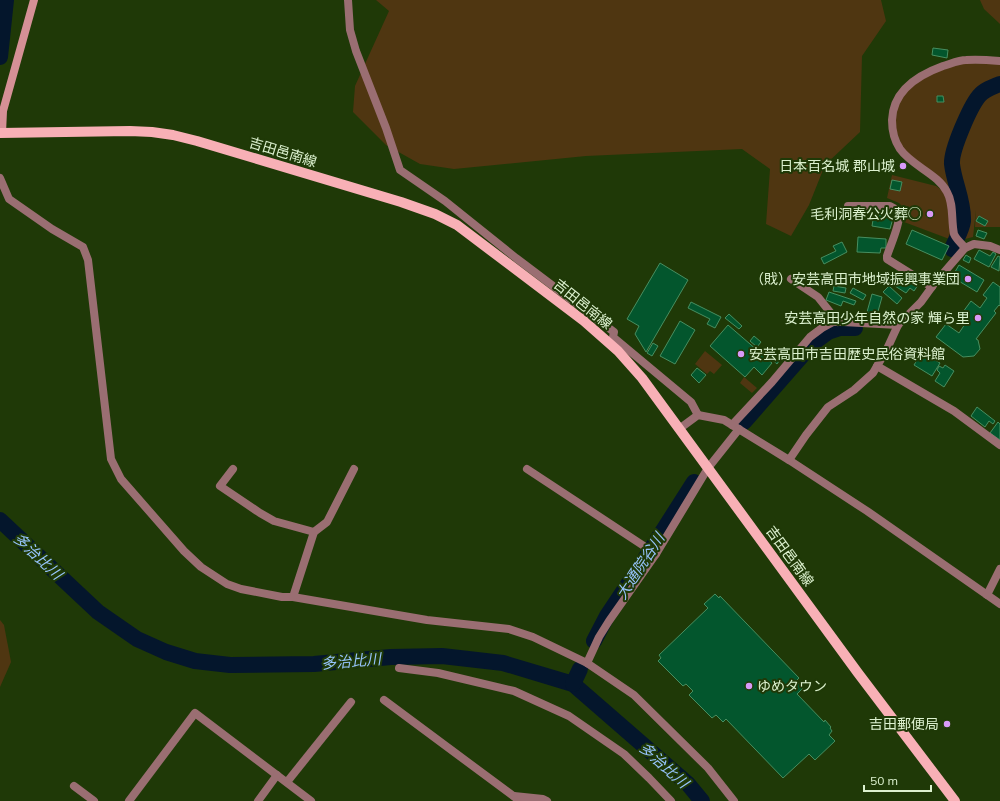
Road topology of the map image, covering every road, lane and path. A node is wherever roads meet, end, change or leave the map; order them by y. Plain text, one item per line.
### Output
1 (34, 0) edge
2 (348, 0) edge
3 (1000, 61) edge
4 (1, 133) edge
5 (0, 178) edge
6 (848, 206) dead end
7 (963, 247) junction
8 (1000, 250) edge
9 (790, 279) dead end
10 (932, 287) junction
11 (838, 322) junction
12 (898, 325) junction
13 (877, 366) junction
14 (698, 415) junction
15 (736, 427) junction
16 (679, 429) junction
17 (1000, 445) edge
18 (789, 460) junction
19 (708, 468) junction
20 (233, 469) dead end
21 (354, 469) dead end
22 (527, 469) dead end
23 (314, 532) junction
24 (656, 554) junction
25 (1000, 569) edge
26 (987, 595) junction
27 (293, 597) junction
28 (1000, 604) edge
29 (587, 662) junction
30 (399, 668) dead end
31 (384, 700) dead end
32 (351, 702) dead end
33 (278, 775) junction
34 (287, 782) junction
35 (74, 786) dead end
36 (517, 798) edge
37 (94, 801) edge
38 (129, 801) edge
39 (258, 801) edge
40 (311, 801) edge
41 (546, 801) edge
42 (671, 801) edge
43 (734, 801) edge
44 (955, 801) edge

1 - 4 main road
2 - 14 street
3 - 7 street
4 - 16 main road, 吉田邑南線
5 - 27 street
6 - 10 street
7 - 8 street
7 - 10 street
9 - 11 street
10 - 12 street
11 - 12 street
11 - 15 street
12 - 13 street
13 - 17 street
13 - 18 street
14 - 15 street
14 - 16 street
15 - 18 street
15 - 19 street
16 - 19 main road, 吉田邑南線
18 - 26 street
19 - 24 street
19 - 44 main road, 吉田邑南線
20 - 23 street
21 - 23 street
22 - 24 street
23 - 27 street
24 - 29 street
25 - 26 street
26 - 28 street
27 - 29 street
29 - 43 street
30 - 42 street
31 - 36 street
32 - 34 street
33 - 34 street
33 - 38 street
33 - 39 street
34 - 40 street
35 - 37 street
36 - 41 street

